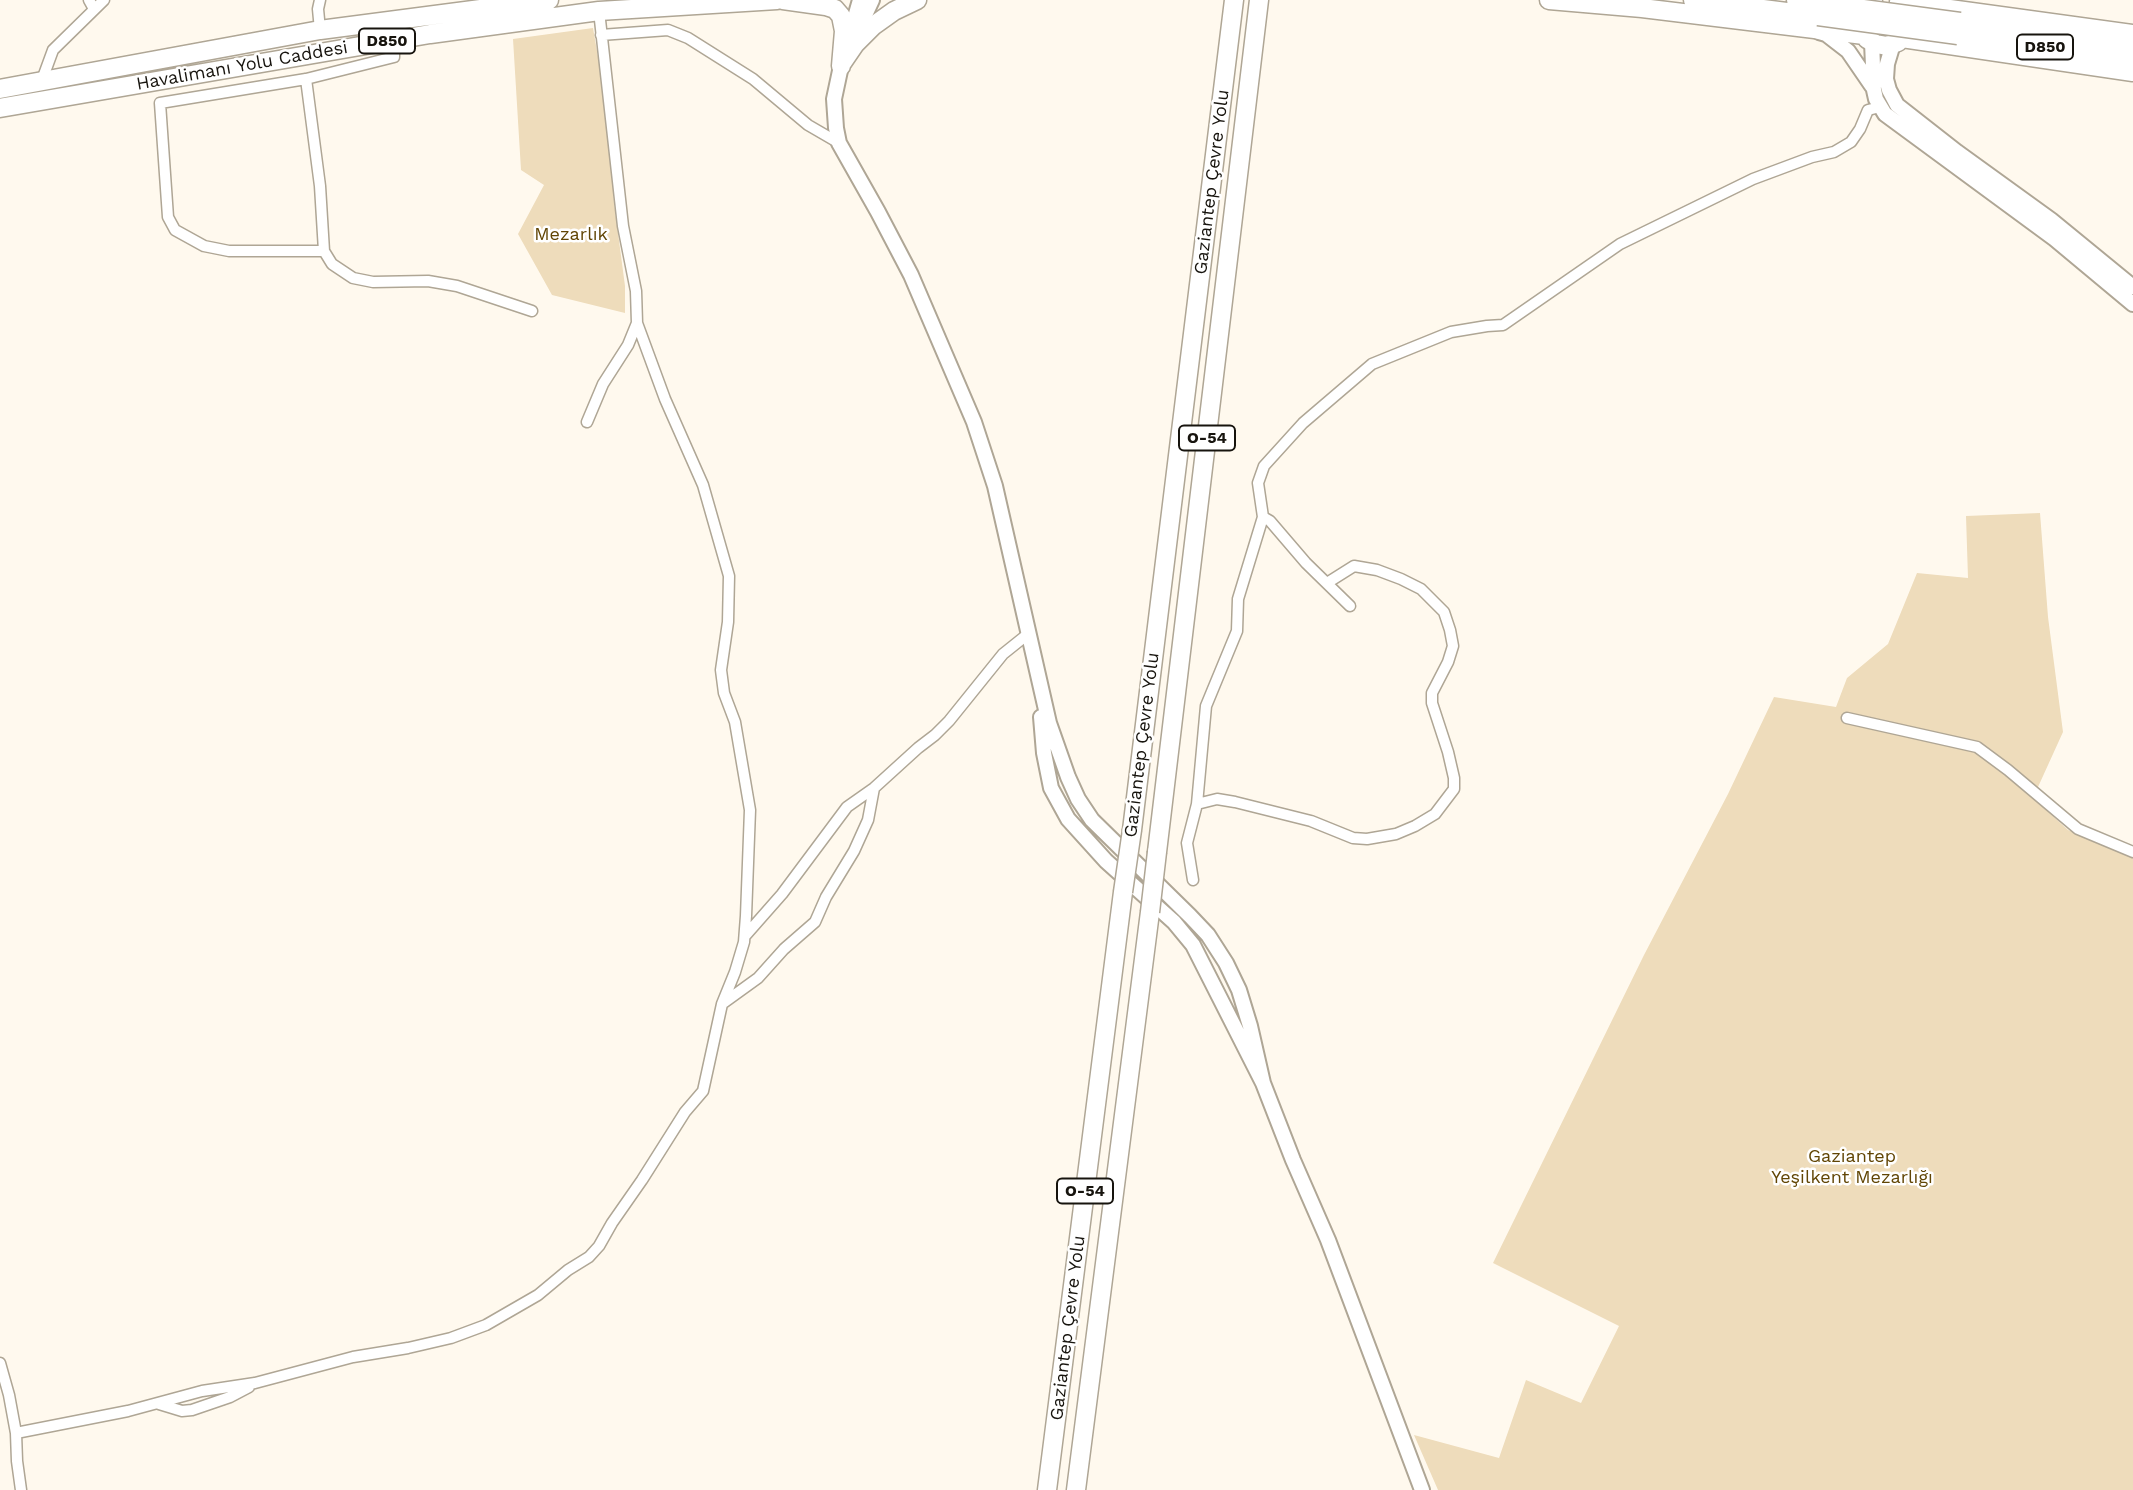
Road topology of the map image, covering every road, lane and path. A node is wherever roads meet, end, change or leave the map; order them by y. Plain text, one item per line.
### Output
1 (104, 0) edge
2 (320, 0) edge
3 (548, 0) edge
4 (777, 0) edge
5 (783, 0) edge
6 (860, 0) edge
7 (872, 0) edge
8 (917, 0) edge
9 (1234, 0) edge
10 (1262, 0) edge
11 (1549, 0) edge
12 (1693, 0) edge
13 (1796, 0) edge
14 (1869, 1) edge
15 (1897, 1) edge
16 (92, 5) edge
17 (599, 11) junction
18 (1816, 16) junction
19 (1959, 29) junction
20 (320, 30) junction
21 (2133, 34) edge
22 (601, 36) junction
23 (1868, 38) junction
24 (394, 40) junction
25 (1897, 41) junction
26 (2133, 46) edge
27 (2133, 59) edge
28 (841, 66) junction
29 (2133, 72) edge
30 (306, 79) junction
31 (43, 80) junction
32 (0, 89) edge
33 (1874, 90) junction
34 (1880, 107) junction
35 (0, 108) edge
36 (839, 143) junction
37 (324, 251) junction
38 (2133, 287) edge
39 (2133, 304) edge
40 (532, 311) dead end
41 (637, 323) junction
42 (587, 422) dead end
43 (1263, 517) junction
44 (1326, 583) junction
45 (1350, 606) dead end
46 (1028, 634) junction
47 (1037, 674) junction
48 (1846, 718) dead end
49 (874, 788) junction
50 (1197, 804) junction
51 (2133, 852) edge
52 (1193, 880) dead end
53 (744, 936) junction
54 (722, 1004) junction
55 (1263, 1083) junction
56 (0, 1363) edge
57 (255, 1383) junction
58 (159, 1404) junction
59 (16, 1433) junction
60 (21, 1490) edge
61 (1047, 1490) edge
62 (1076, 1490) edge
63 (1422, 1490) edge

1 - 16 street
2 - 20 street
3 - 20 highway, Havalimanı Yolu Caddesi / D850
4 - 17 highway, Havalimanı Yolu Caddesi / D850
5 - 28 highway
6 - 28 street
7 - 28 street
8 - 28 highway
9 - 61 highway, Gaziantep Çevre Yolu / O-54, bridge
10 - 62 highway, Gaziantep Çevre Yolu / O-54, bridge
11 - 18 highway
12 - 18 highway, D850
13 - 18 highway, D850
14 - 23 highway
15 - 21 highway
15 - 25 highway
16 - 31 street
17 - 22 street
17 - 24 highway, Havalimanı Yolu Caddesi / D850
18 - 19 highway, D850, bridge
18 - 23 highway
18 - 33 street
19 - 26 highway, D850
19 - 27 highway, D850
20 - 31 highway, Havalimanı Yolu Caddesi / D850
22 - 36 street
22 - 41 street
23 - 25 highway
23 - 33 street
24 - 30 street
24 - 35 highway, Havalimanı Yolu Caddesi / D850
25 - 29 highway
25 - 38 street
28 - 36 street
30 - 37 street
30 - 37 street
31 - 32 highway, Havalimanı Yolu Caddesi / D850
33 - 34 street
34 - 39 street
34 - 43 street
36 - 46 street
37 - 40 street
41 - 42 street
41 - 53 street
43 - 44 street
43 - 50 street
44 - 45 street
44 - 50 street
46 - 47 street
46 - 49 street
47 - 55 street
47 - 55 street
48 - 51 street
49 - 53 street
49 - 54 street
50 - 52 street
53 - 54 street
54 - 57 street
55 - 63 street
56 - 59 street
57 - 58 street
57 - 58 street
58 - 59 street
59 - 60 street

